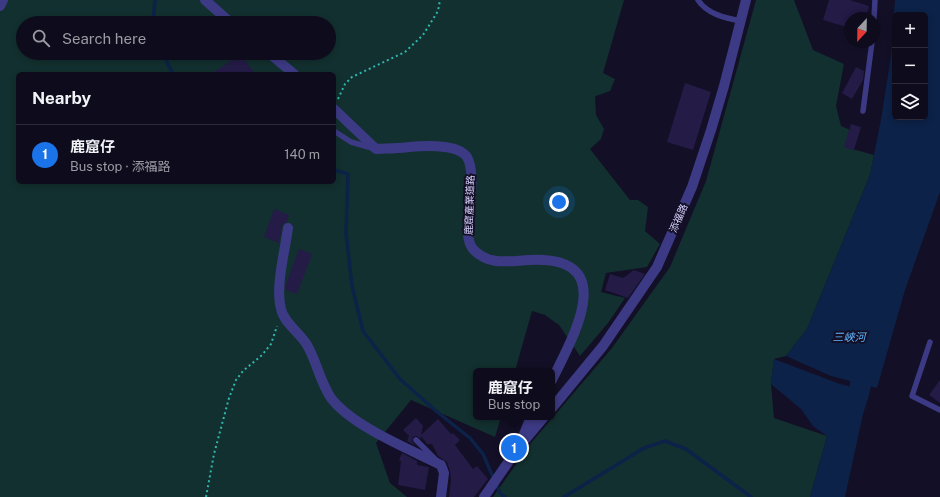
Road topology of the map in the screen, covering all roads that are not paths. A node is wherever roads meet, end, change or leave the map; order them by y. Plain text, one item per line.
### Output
1 (3, 0) edge
2 (205, 0) edge
3 (698, 0) edge
4 (746, 0) edge
5 (875, 0) edge
6 (0, 6) edge
7 (874, 12) edge
8 (223, 16) edge
9 (741, 21) junction
10 (871, 48) edge
11 (277, 60) edge
12 (292, 72) edge
13 (863, 111) dead end
14 (336, 112) edge
15 (336, 132) edge
16 (376, 149) junction
17 (288, 228) dead end
18 (930, 342) dead end
19 (555, 374) edge
20 (555, 404) edge
21 (940, 410) edge
22 (530, 420) edge
23 (541, 420) edge
24 (416, 440) dead end
25 (518, 448) junction
26 (441, 465) junction
27 (441, 497) edge
28 (484, 497) edge

1 - 6 street
2 - 8 street
3 - 9 lane
4 - 9 street, 添福路
5 - 7 lane
9 - 20 street, 添福路
10 - 13 lane
11 - 12 street
14 - 16 street
15 - 16 lane
16 - 19 street, 鹿窟產業道路
17 - 26 street
18 - 21 lane
22 - 25 street
23 - 25 street
24 - 26 lane
25 - 28 street
26 - 27 street

